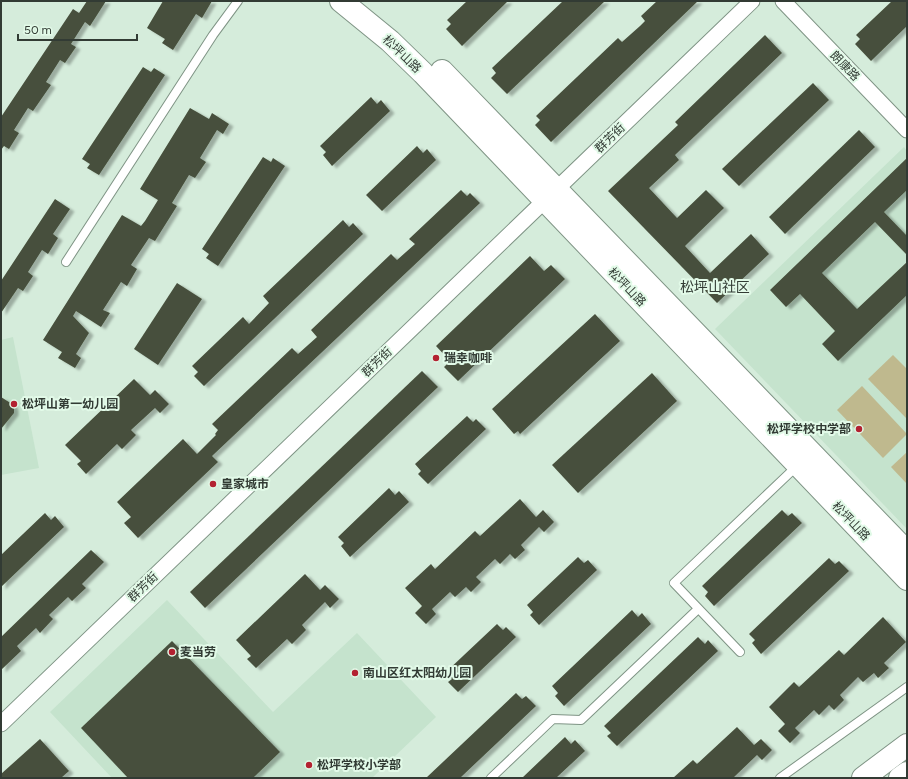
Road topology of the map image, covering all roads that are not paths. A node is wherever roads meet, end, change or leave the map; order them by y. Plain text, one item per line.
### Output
1 (238, 1) edge
2 (342, 1) edge
3 (366, 1) edge
4 (752, 1) edge
5 (783, 1) edge
6 (907, 130) edge
7 (551, 195) junction
8 (66, 262) dead end
9 (804, 458) junction
10 (907, 552) edge
11 (907, 579) edge
12 (698, 609) junction
13 (740, 652) dead end
14 (907, 687) edge
15 (1, 724) edge
16 (907, 745) edge
17 (907, 773) edge
18 (491, 778) edge
19 (780, 778) edge
20 (863, 778) edge
21 (900, 778) edge

1 - 8 lane
2 - 7 street, 松坪山路
3 - 7 street, 松坪山路
4 - 7 street, 群芳街
5 - 6 street, 朗康路
7 - 9 street, 松坪山路
7 - 15 street, 群芳街
9 - 10 street, 松坪山路
9 - 11 street, 松坪山路
9 - 12 lane
12 - 13 lane
12 - 18 lane
14 - 19 lane
16 - 20 street
17 - 21 street

